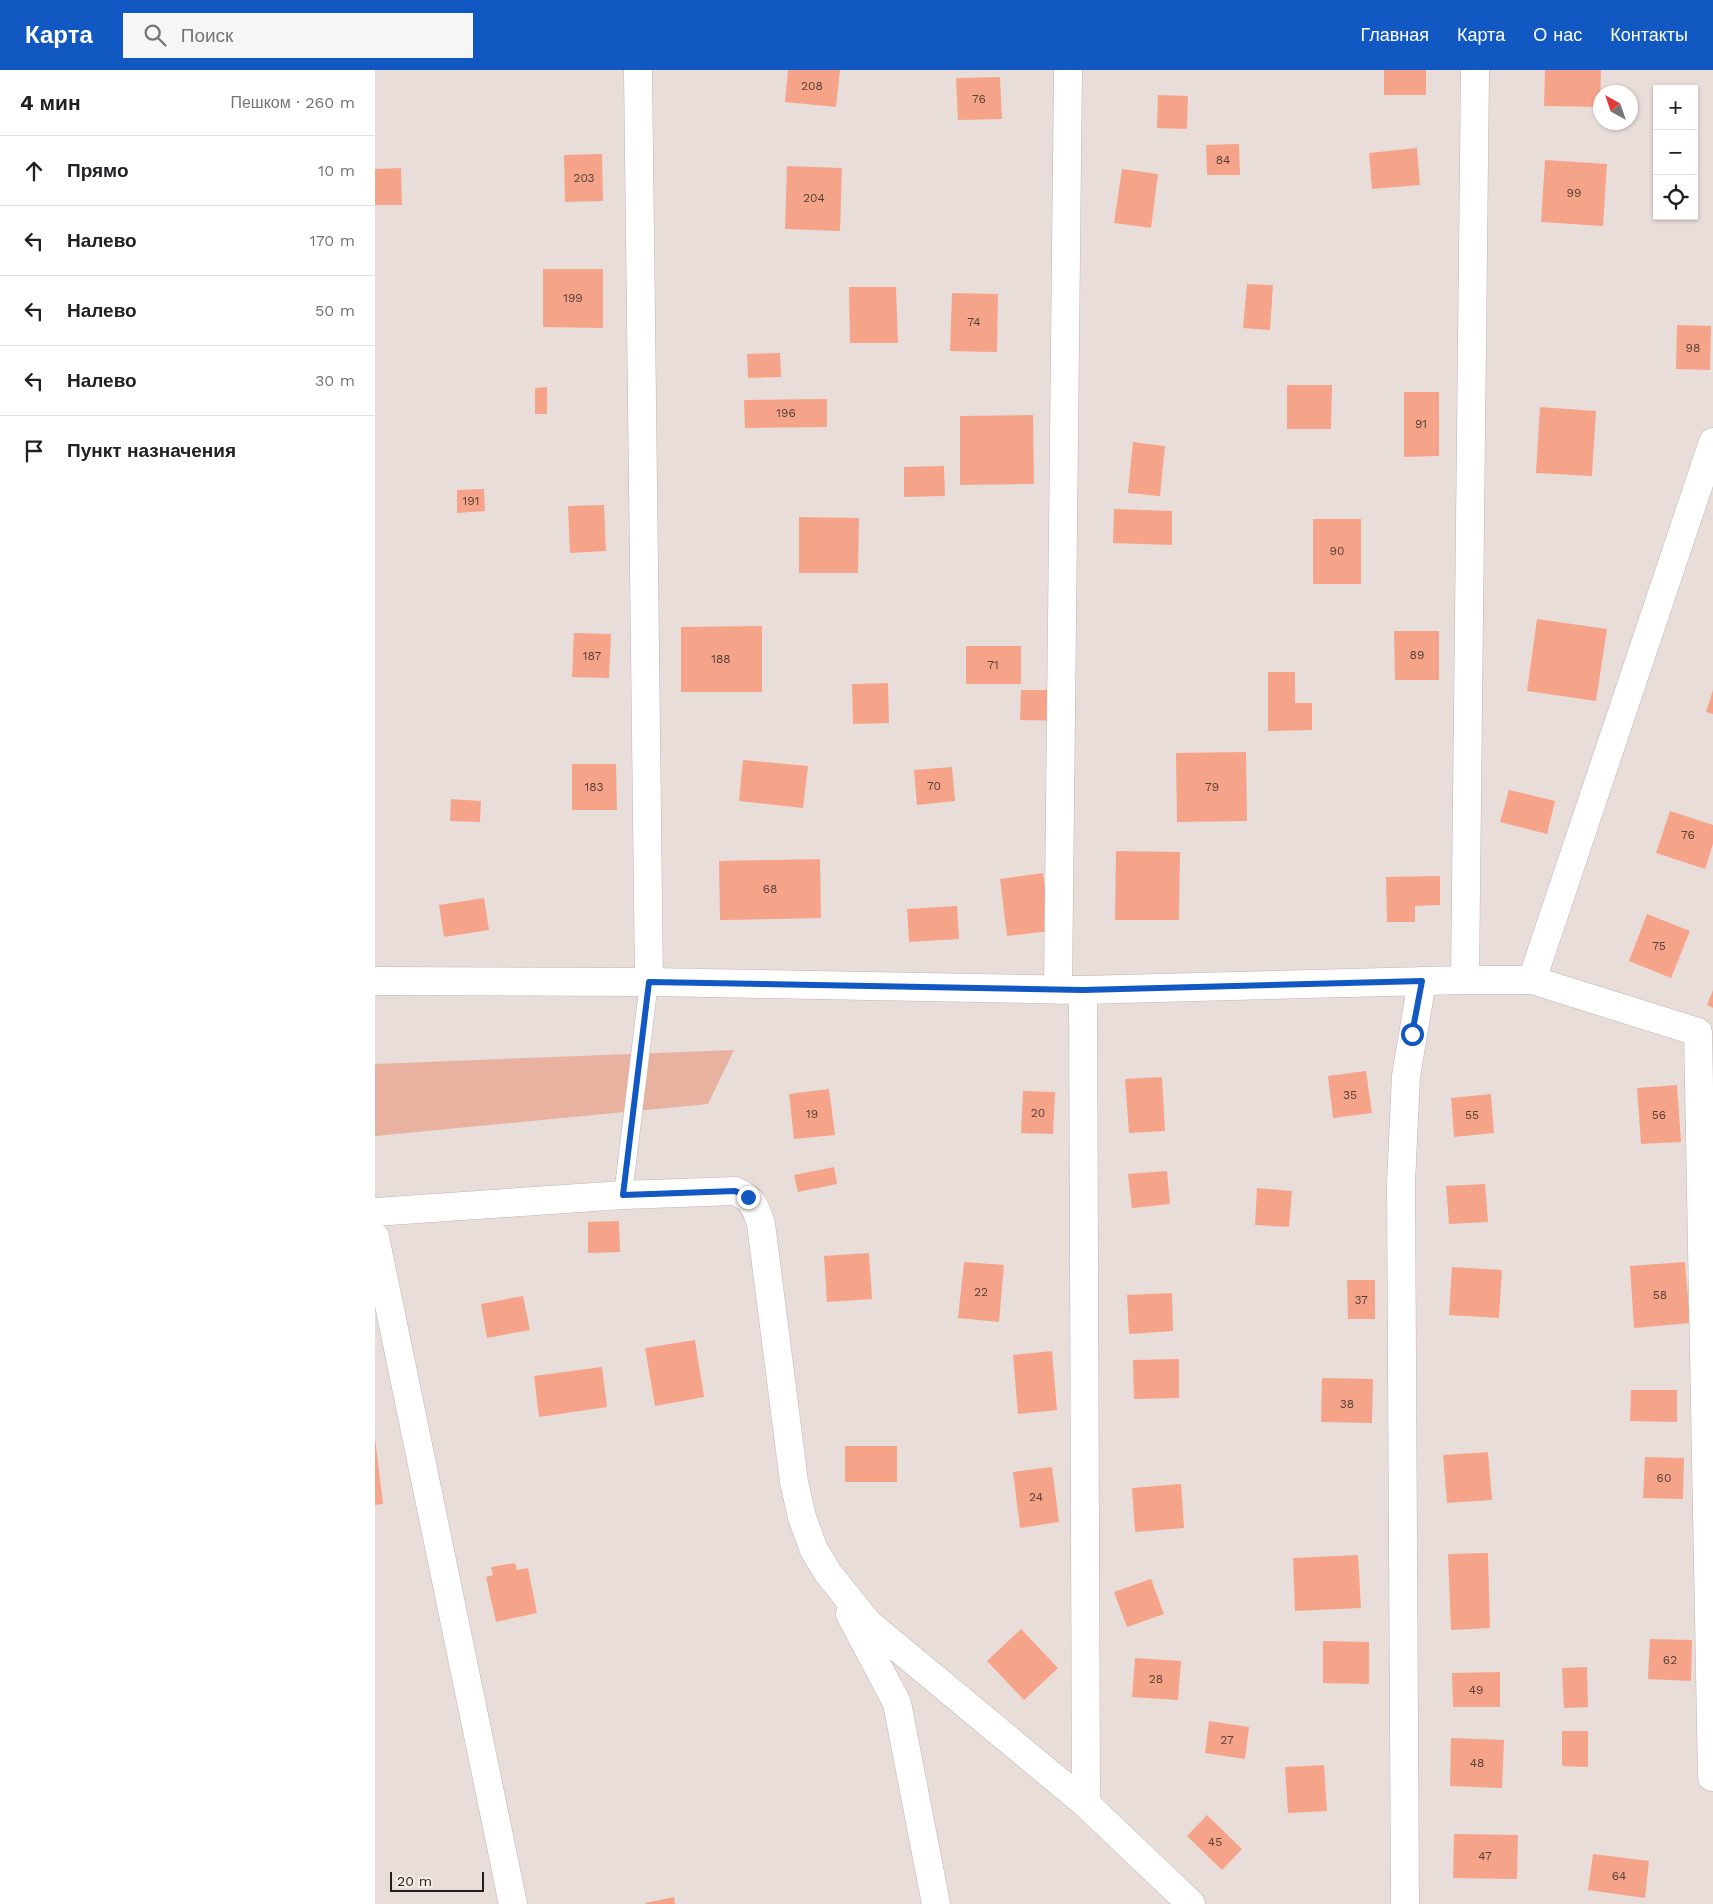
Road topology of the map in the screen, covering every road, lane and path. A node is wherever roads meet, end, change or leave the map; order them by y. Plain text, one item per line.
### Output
1 (638, 70) edge
2 (1068, 70) edge
3 (1475, 70) edge
4 (1713, 442) edge
5 (1465, 980) junction
6 (1533, 980) junction
7 (375, 981) edge
8 (1422, 981) junction
9 (649, 982) junction
10 (1071, 990) junction
11 (1705, 1032) edge
12 (623, 1195) junction
13 (375, 1212) edge
14 (375, 1237) edge
15 (828, 1574) junction
16 (1712, 1777) edge
17 (1086, 1804) junction
18 (513, 1904) edge
19 (936, 1904) edge
20 (1191, 1904) edge
21 (1405, 1904) edge

1 - 9 street
2 - 10 street
3 - 5 street
4 - 6 street
5 - 6 street
5 - 8 street
6 - 11 street
7 - 9 street
8 - 10 street
8 - 21 street
9 - 10 street
9 - 12 lane
10 - 17 street
11 - 16 street
12 - 13 street
12 - 15 street
14 - 18 street
15 - 17 street
15 - 19 street
17 - 20 street

